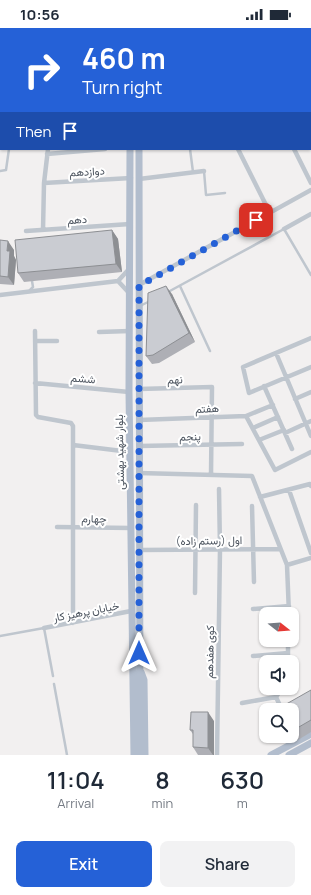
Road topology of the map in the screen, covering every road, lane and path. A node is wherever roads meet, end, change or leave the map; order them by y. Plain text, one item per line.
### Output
1 (9, 150) edge
2 (76, 150) edge
3 (130, 150) edge
4 (139, 150) edge
5 (190, 150) edge
6 (238, 150) edge
7 (294, 150) edge
8 (47, 152) edge
9 (0, 171) edge
10 (204, 171) joint
11 (193, 172) junction
12 (130, 178) junction
13 (139, 179) junction
14 (44, 183) junction
15 (311, 183) edge
16 (311, 190) edge
17 (225, 193) dead end
18 (270, 213) junction
19 (311, 214) edge
20 (130, 224) junction
21 (284, 229) junction
22 (43, 230) junction
23 (26, 231) dead end
24 (130, 268) junction
25 (311, 275) edge
26 (32, 281) dead end
27 (118, 281) junction
28 (139, 286) junction
29 (180, 286) junction
30 (29, 290) junction
31 (167, 293) edge
32 (130, 294) junction
33 (0, 295) edge
34 (153, 300) edge
35 (140, 306) junction
36 (35, 331) dead end
37 (130, 331) junction
38 (99, 332) dead end
39 (311, 338) edge
40 (35, 341) junction
41 (57, 341) dead end
42 (210, 351) dead end
43 (276, 353) junction
44 (311, 367) edge
45 (286, 377) junction
46 (35, 383) junction
47 (264, 386) junction
48 (139, 389) junction
49 (129, 392) junction
50 (311, 392) edge
51 (296, 399) junction
52 (273, 405) junction
53 (246, 416) junction
54 (212, 417) junction
55 (278, 417) junction
56 (139, 420) junction
57 (311, 421) edge
58 (306, 423) junction
59 (253, 428) junction
60 (284, 431) junction
61 (311, 436) edge
62 (259, 440) junction
63 (211, 444) junction
64 (242, 444) dead end
65 (73, 445) junction
66 (139, 446) junction
67 (292, 449) dead end
68 (122, 451) dead end
69 (311, 452) edge
70 (140, 473) junction
71 (211, 475) junction
72 (311, 486) edge
73 (218, 489) dead end
74 (289, 490) junction
75 (260, 497) junction
76 (196, 505) dead end
77 (252, 506) dead end
78 (57, 527) dead end
79 (73, 527) junction
80 (131, 528) junction
81 (280, 548) junction
82 (220, 549) junction
83 (254, 549) junction
84 (140, 550) junction
85 (196, 550) junction
86 (311, 553) edge
87 (311, 558) edge
88 (287, 565) junction
89 (254, 582) dead end
90 (195, 593) dead end
91 (288, 606) joint
92 (254, 609) dead end
93 (131, 611) junction
94 (73, 623) junction
95 (44, 628) junction
96 (0, 636) edge
97 (288, 647) edge
98 (288, 653) joint
99 (253, 656) dead end
100 (136, 667) junction
101 (52, 676) dead end
102 (54, 684) dead end
103 (276, 697) joint
104 (242, 703) dead end
105 (279, 703) edge
106 (311, 734) edge
107 (299, 740) edge
108 (294, 743) edge
109 (311, 744) edge
110 (291, 754) edge
111 (67, 755) edge
112 (130, 755) edge
113 (134, 755) edge
114 (140, 755) edge
115 (145, 755) edge
116 (217, 755) edge
117 (271, 755) edge

1 - 9 lane
2 - 8 street
3 - 12 main road, بلوار شهید بهشتی
4 - 13 main road, بلوار شهید بهشتی
5 - 11 lane
6 - 18 street
7 - 15 street
8 - 14 street
10 - 11 street
10 - 17 lane
11 - 13 street
12 - 14 street, دوازدهم
12 - 20 main road, بلوار شهید بهشتی
13 - 28 main road, بلوار شهید بهشتی
14 - 22 street
16 - 18 street
18 - 28 street
19 - 21 street
20 - 22 street, دهم
20 - 24 main road, بلوار شهید بهشتی
21 - 25 lane
21 - 29 lane
22 - 23 street, دهم
24 - 27 street
24 - 32 main road, بلوار شهید بهشتی
26 - 30 lane
27 - 30 street
27 - 32 street
28 - 35 main road, بلوار شهید بهشتی
29 - 31 lane
29 - 42 lane
30 - 33 street
32 - 37 main road, بلوار شهید بهشتی
34 - 35 lane
35 - 48 main road, بلوار شهید بهشتی
36 - 40 street
37 - 38 street
37 - 49 main road, بلوار شهید بهشتی
39 - 43 street
40 - 41 street
40 - 46 street
43 - 45 street
43 - 47 street
44 - 45 street
45 - 47 street
45 - 51 street
46 - 49 street, ششم
46 - 65 street
47 - 52 street
48 - 54 street, نهم
48 - 56 main road, بلوار شهید بهشتی
49 - 80 main road, بلوار شهید بهشتی
50 - 51 street
51 - 58 street
52 - 53 street, هفتم
52 - 55 street
53 - 54 street, هفتم
53 - 59 street
54 - 56 street, هفتم
54 - 63 street
55 - 59 street
55 - 60 street
56 - 66 main road, بلوار شهید بهشتی
57 - 58 street
58 - 60 street
58 - 61 street
59 - 62 street
60 - 62 street
60 - 67 street
62 - 69 street
63 - 64 street, پنجم
63 - 66 street, پنجم
63 - 71 street
65 - 68 street
65 - 79 street
66 - 70 main road, بلوار شهید بهشتی
70 - 71 street
70 - 84 main road, بلوار شهید بهشتی
71 - 75 street
72 - 74 street
73 - 82 street, کوی هفدهم
74 - 75 street
74 - 86 street
75 - 81 street
76 - 85 street
77 - 83 street
78 - 79 street, چهارم
79 - 80 street, چهارم
79 - 94 street
80 - 93 main road, بلوار شهید بهشتی
81 - 83 street, اول (رستم زاده)
81 - 88 street
82 - 83 street, اول (رستم زاده)
82 - 85 street, اول (رستم زاده)
82 - 116 street, کوی هفدهم
83 - 89 street
84 - 85 street, اول (رستم زاده)
84 - 100 main road, بلوار شهید بهشتی
85 - 90 street
87 - 88 street
88 - 91 street
91 - 92 street
93 - 94 street, خیابان پرهیز کار
93 - 100 main road, بلوار شهید بهشتی
94 - 95 street, خیابان پرهیز کار
95 - 96 lane
95 - 101 lane
97 - 98 street
98 - 99 street
100 - 112 main road
100 - 113 main road, بلوار شهید بهشتی
100 - 114 main road, بلوار شهید بهشتی
100 - 115 main road
102 - 111 lane
103 - 104 street
103 - 105 street
106 - 107 main road
108 - 117 main road
109 - 110 main road

